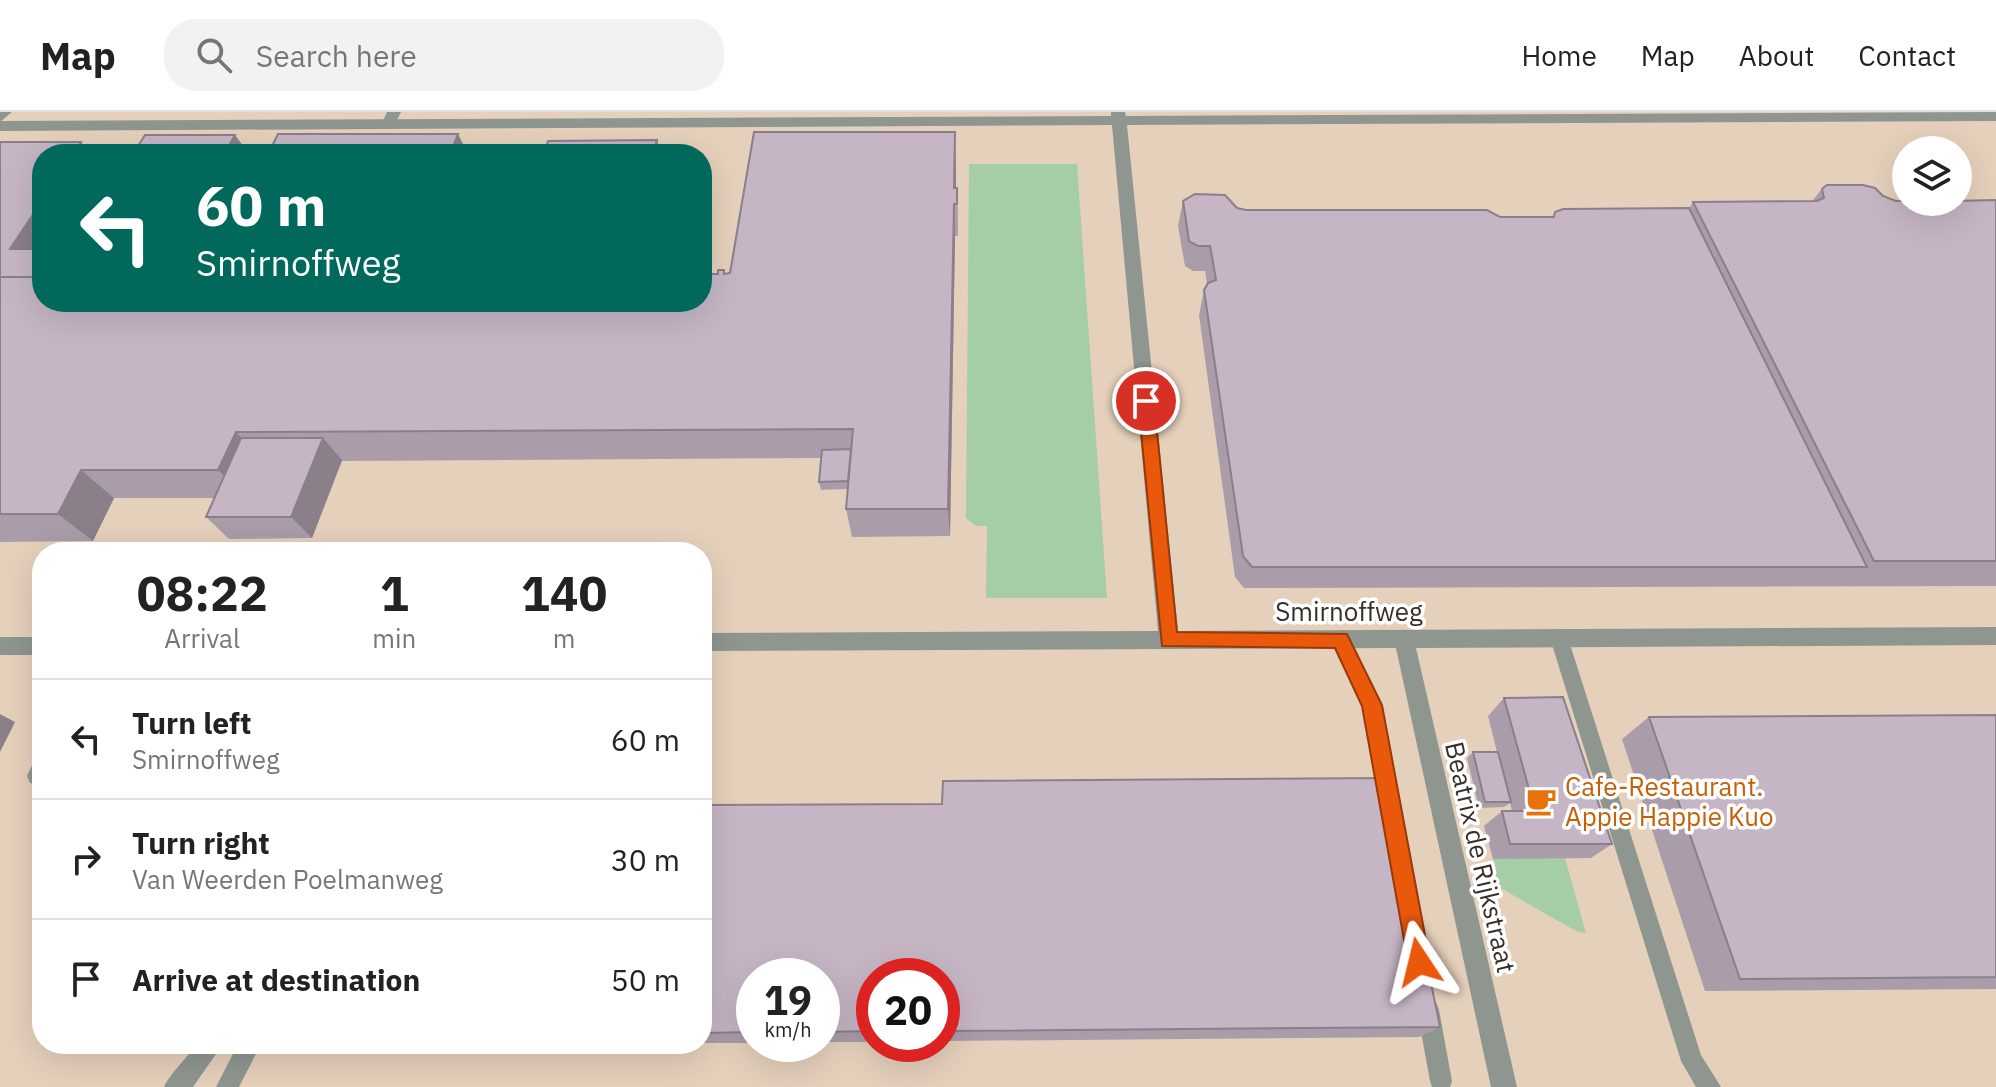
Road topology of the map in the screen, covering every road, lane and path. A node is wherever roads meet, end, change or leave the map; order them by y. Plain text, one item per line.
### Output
1 (5, 112) edge
2 (1996, 116) edge
3 (1118, 117) edge
4 (0, 118) edge
5 (392, 118) edge
6 (0, 126) edge
7 (1996, 636) edge
8 (1559, 638) junction
9 (1404, 639) junction
10 (1169, 640) junction
11 (1341, 640) junction
12 (712, 642) edge
13 (0, 646) edge
14 (32, 646) edge
15 (1392, 818) edge
16 (1424, 988) edge
17 (204, 1054) edge
18 (245, 1054) edge
19 (1441, 1081) dead end
20 (175, 1087) edge
21 (227, 1087) edge
22 (1504, 1087) edge
23 (1710, 1087) edge

1 - 4 lane
2 - 3 street
3 - 5 street
3 - 10 street
5 - 6 street
7 - 8 street, Smirnoffweg
8 - 9 street, Smirnoffweg
8 - 23 lane
9 - 11 street, Smirnoffweg
9 - 22 street, Beatrix de Rijkstraat
10 - 11 street, Smirnoffweg
10 - 12 street, Smirnoffweg
11 - 15 lane
13 - 14 street
16 - 19 lane
17 - 20 lane
18 - 21 lane

